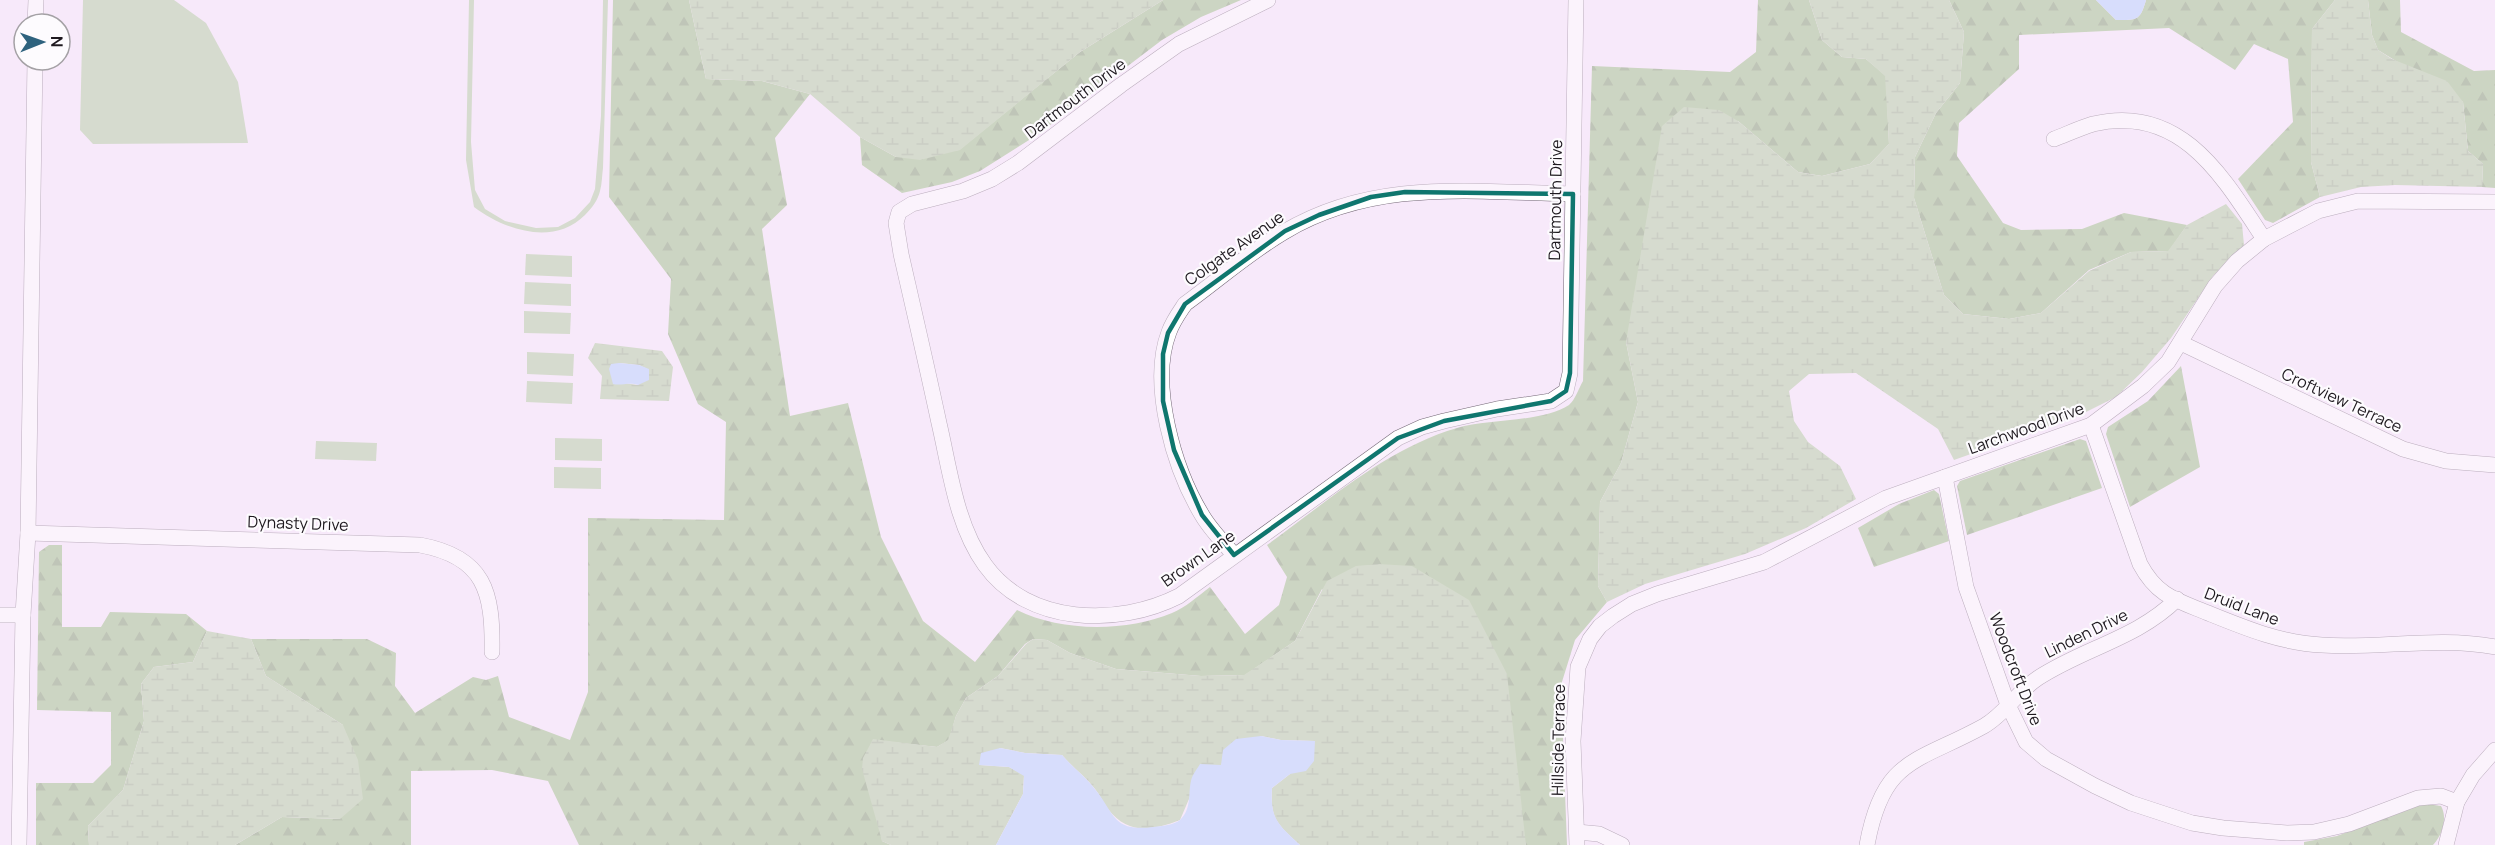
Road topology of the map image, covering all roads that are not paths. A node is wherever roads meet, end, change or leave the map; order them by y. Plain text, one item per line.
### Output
1 (1268, 0) edge
2 (1576, 0) edge
3 (35, 72) edge
4 (2054, 139) dead end
5 (1573, 194) junction
6 (2495, 202) edge
7 (899, 212) joint
8 (2264, 239) junction
9 (2181, 343) junction
10 (1560, 397) joint
11 (2091, 425) junction
12 (2495, 465) edge
13 (1945, 477) junction
14 (28, 533) junction
15 (1233, 555) junction
16 (2177, 599) junction
17 (0, 615) edge
18 (23, 615) junction
19 (1590, 639) joint
20 (2495, 647) edge
21 (492, 651) dead end
22 (2008, 705) junction
23 (2495, 750) edge
24 (2457, 802) junction
25 (1577, 838) edge
26 (19, 845) edge
27 (1622, 845) edge
28 (1868, 845) edge
29 (2446, 845) edge

1 - 7 street, Dartmouth Drive
2 - 5 street, Dartmouth Drive
3 - 14 street
4 - 8 street
5 - 10 street, Dartmouth Drive
5 - 15 street, Colgate Avenue
6 - 8 street, Larchwood Drive
7 - 15 street, Brown Lane
8 - 9 street, Larchwood Drive
9 - 11 street, Larchwood Drive
9 - 12 street, Croftview Terrace
10 - 15 street, Brown Lane
11 - 13 street, Larchwood Drive
11 - 16 street, Druid Lane
13 - 19 street, Larchwood Drive
13 - 22 street, Woodcroft Drive
14 - 18 street
14 - 21 street, Dynasty Drive
16 - 20 street, Druid Lane
16 - 22 street, Linden Drive
17 - 18 street
18 - 26 street
19 - 25 street, Hillside Terrace
22 - 24 street, Woodcroft Drive
22 - 28 street, Linden Drive
23 - 24 street
24 - 29 street
25 - 27 street

